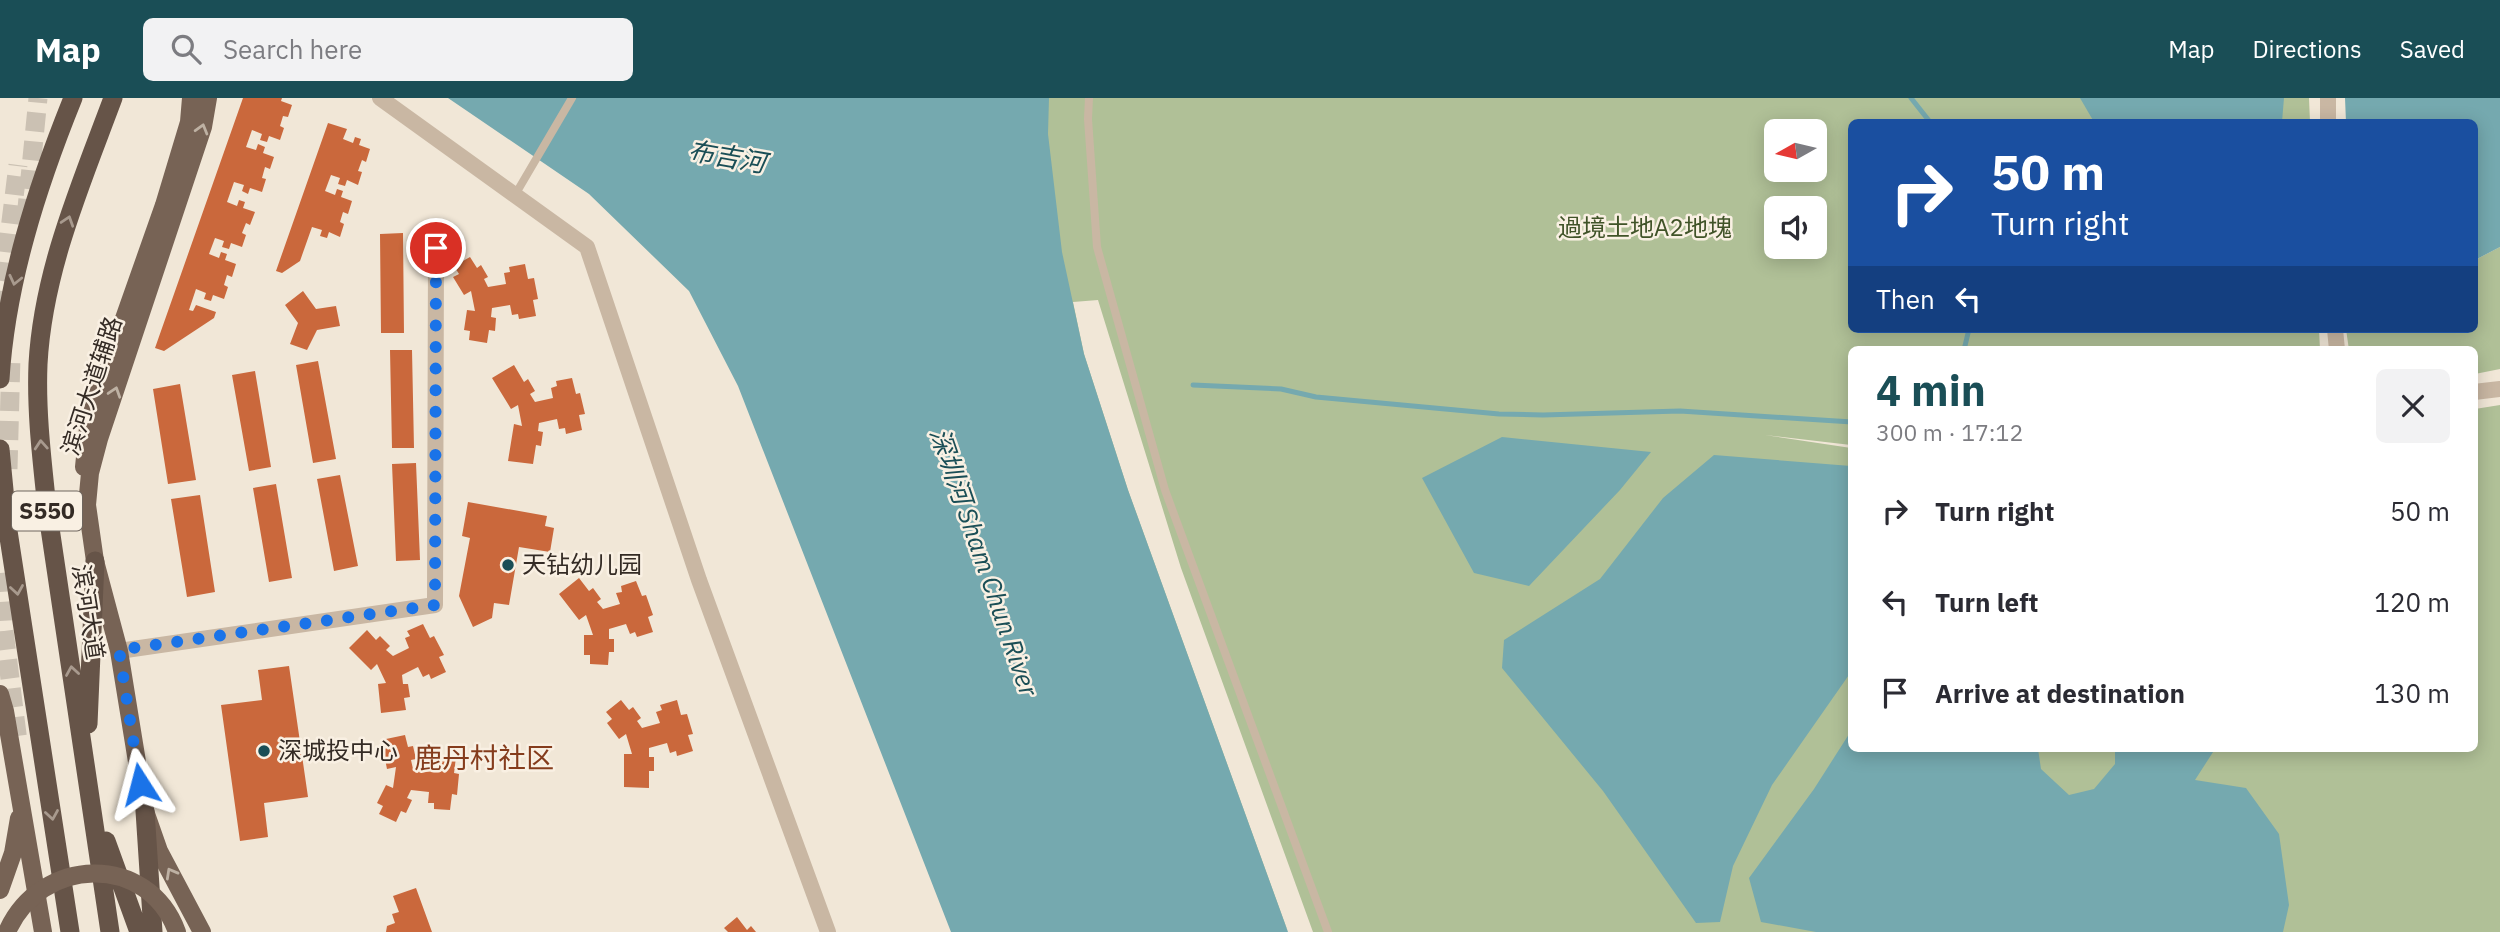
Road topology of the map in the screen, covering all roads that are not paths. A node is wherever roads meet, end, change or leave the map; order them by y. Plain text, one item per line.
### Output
1 (73, 98) edge
2 (113, 98) edge
3 (191, 98) edge
4 (208, 98) edge
5 (380, 98) edge
6 (572, 98) edge
7 (1089, 98) edge
8 (2328, 98) edge
9 (2328, 119) edge
10 (515, 195) junction
11 (436, 248) dead end
12 (0, 379) edge
13 (2500, 388) edge
14 (2478, 391) edge
15 (0, 449) tunnel mouth
16 (87, 505) junction
17 (95, 561) junction
18 (119, 650) junction
19 (0, 694) edge
20 (86, 764) junction
21 (19, 794) junction
22 (92, 804) junction
23 (145, 811) junction
24 (0, 890) edge
25 (7, 932) edge
26 (43, 932) edge
27 (70, 932) edge
28 (110, 932) edge
29 (139, 932) edge
30 (153, 932) edge
31 (177, 932) edge
32 (202, 932) edge
33 (828, 932) edge
34 (1328, 932) edge

1 -> 12 highway
20 -> 2 highway, 滨河大道 / S550
3 - 16 main road
16 -> 4 main road, 滨河大道辅路
5 - 10 street
6 - 10 lane
7 - 34 lane
8 - 9 street
10 - 33 street
11 - 18 street
13 - 14 street
15 -> 27 highway, S550
16 - 17 main road, 滨河大道辅路
17 - 18 main road, 滨河大道辅路
17 - 20 highway
18 - 23 main road, 滨河大道辅路
19 - 21 main road
20 - 22 highway, 滨河大道 / S550
21 - 24 main road
21 - 26 main road
22 - 28 highway, 滨河大道 / S550
22 - 29 highway
23 - 30 highway
32 -> 23 main road, 滨河大道辅路
25 - 31 main road, bridge

